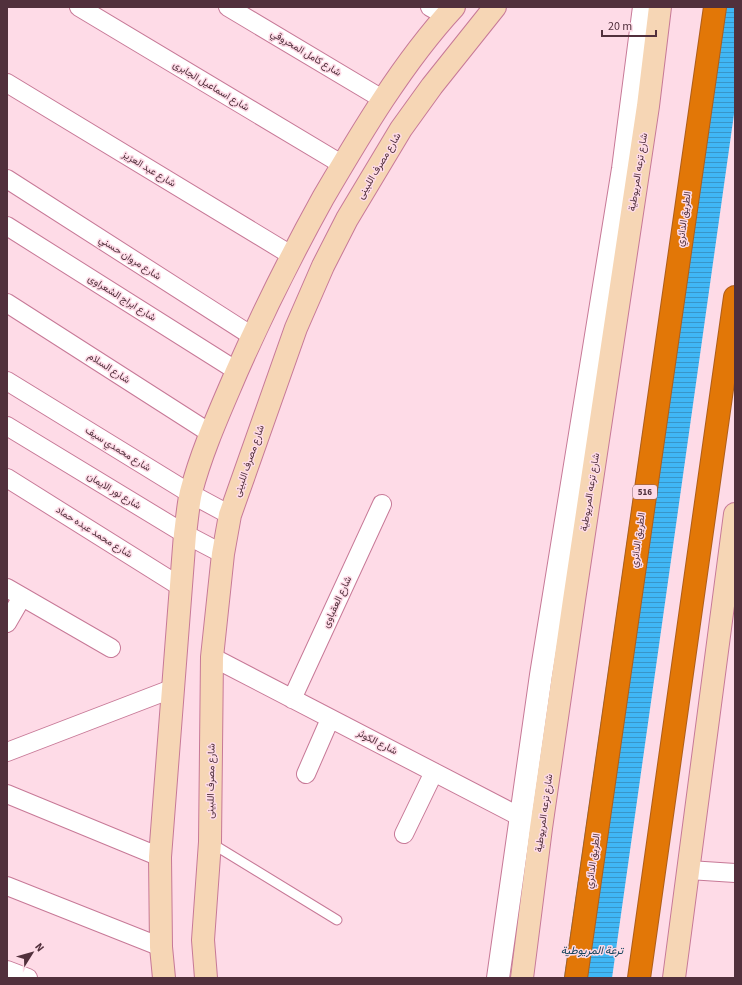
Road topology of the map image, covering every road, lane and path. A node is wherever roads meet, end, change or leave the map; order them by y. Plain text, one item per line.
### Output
1 (79, 7) edge
2 (228, 7) edge
3 (496, 7) edge
4 (644, 7) edge
5 (660, 7) edge
6 (715, 7) edge
7 (443, 10) edge
8 (7, 83) edge
9 (384, 100) junction
10 (343, 165) junction
11 (7, 179) edge
12 (7, 226) edge
13 (291, 255) junction
14 (735, 297) edge
15 (7, 304) edge
16 (604, 334) junction
17 (252, 336) junction
18 (237, 371) junction
19 (7, 381) edge
20 (7, 426) edge
21 (210, 433) junction
22 (7, 478) edge
23 (191, 494) junction
24 (382, 504) dead end
25 (735, 514) edge
26 (230, 515) junction
27 (185, 534) junction
28 (223, 554) junction
29 (181, 587) junction
30 (15, 592) edge
31 (7, 624) edge
32 (111, 648) dead end
33 (212, 657) junction
34 (174, 688) junction
35 (292, 699) junction
36 (330, 719) junction
37 (7, 752) edge
38 (434, 772) junction
39 (306, 774) dead end
40 (7, 794) edge
41 (521, 817) junction
42 (541, 828) junction
43 (404, 834) dead end
44 (210, 842) junction
45 (160, 857) junction
46 (689, 870) junction
47 (735, 873) edge
48 (7, 886) edge
49 (337, 920) dead end
50 (161, 947) junction
51 (7, 970) edge
52 (28, 978) edge
53 (164, 978) edge
54 (206, 978) edge
55 (498, 978) edge
56 (522, 978) edge
57 (576, 978) edge
58 (639, 978) edge
59 (674, 978) edge

1 - 10 street, شارع اسماعيل الجابرى
2 - 9 street, شارع كامل المحروقي
3 - 26 main road, شارع مصرف اللبينى
4 - 16 street
5 - 16 main road, شارع ترعه المريوطية
6 - 57 highway, الطريق الدائري / 516
7 - 9 main road
8 - 13 street, شارع عبد العزيز
9 - 10 main road
10 - 13 main road
11 - 17 street, شارع مروان حسني
12 - 18 street, شارع ابراج الشعراوى
13 - 17 main road
14 - 58 highway
15 - 21 street, شارع السلام
16 - 41 street
16 - 42 main road, شارع ترعه المريوطية
17 - 18 main road
18 - 21 main road
19 - 23 street, شارع محمدي سيف
20 - 27 street, شارع نور الايمان
21 - 23 main road
22 - 29 street, شارع محمد عبده حماد
23 - 26 street, شارع محمدي سيف
23 - 27 main road
24 - 35 street, شارع العقباوى
25 - 46 main road
26 - 28 main road, شارع مصرف اللبينى
27 - 28 street, شارع نور الايمان
27 - 29 main road
28 - 33 main road, شارع مصرف اللبينى
29 - 34 main road
30 - 31 street
30 - 32 street
33 - 35 street, شارع الكوثر
33 - 44 main road, شارع مصرف اللبينى
34 - 37 street
34 - 45 main road
35 - 36 street, شارع الكوثر
36 - 38 street, شارع الكوثر
36 - 39 street
38 - 41 street, شارع الكوثر
38 - 43 street
40 - 45 street
41 - 42 street, شارع الكوثر
41 - 55 street
42 - 56 main road, شارع ترعه المريوطية
44 - 49 lane
44 - 54 main road, شارع مصرف اللبينى
45 - 50 main road
46 - 47 street
46 - 59 main road
48 - 50 street
50 - 53 main road
51 - 52 street

